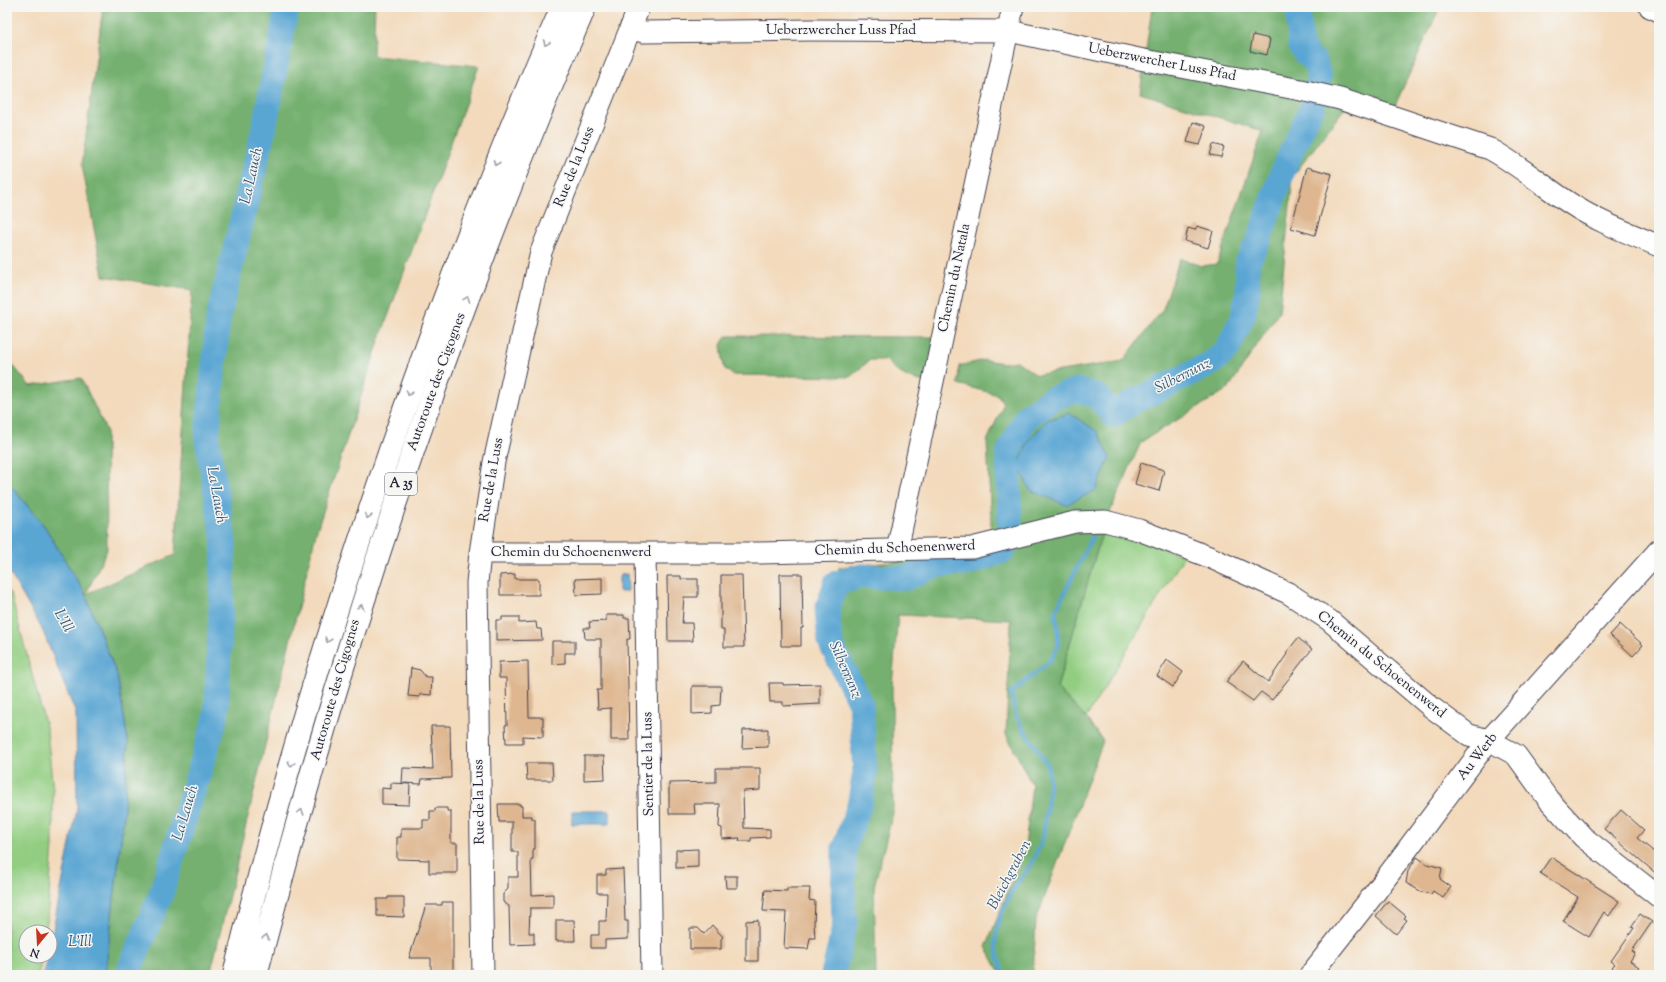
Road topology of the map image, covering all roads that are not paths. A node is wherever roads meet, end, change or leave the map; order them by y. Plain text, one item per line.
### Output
1 (562, 7) edge
2 (585, 7) edge
3 (639, 7) edge
4 (1013, 7) edge
5 (1650, 7) edge
6 (1659, 11) edge
7 (630, 28) junction
8 (1008, 31) junction
9 (1659, 246) edge
10 (897, 550) junction
11 (1659, 550) edge
12 (480, 553) junction
13 (644, 553) junction
14 (1489, 740) junction
15 (1659, 897) edge
16 (234, 975) edge
17 (256, 975) edge
18 (483, 975) edge
19 (652, 975) edge
20 (1310, 975) edge

1 -> 16 highway, Autoroute des Cigognes / A 35
17 -> 2 highway, Autoroute des Cigognes / A 35
3 - 7 street, Rue de la Luss
4 - 8 street, Chemin du Natala
5 - 6 street
7 - 8 street, Ueberzwercher Luss Pfad
7 - 12 street, Rue de la Luss
8 - 9 street, Ueberzwercher Luss Pfad
8 - 10 street, Chemin du Natala
10 - 13 street, Chemin du Schoenenwerd
10 - 14 street, Chemin du Schoenenwerd
11 - 14 street, Au Werb
12 - 13 street, Chemin du Schoenenwerd
12 - 18 street, Rue de la Luss
13 - 19 street, Sentier de la Luss
14 - 15 street, Chemin du Schoenenwerd
14 - 20 street, Au Werb

